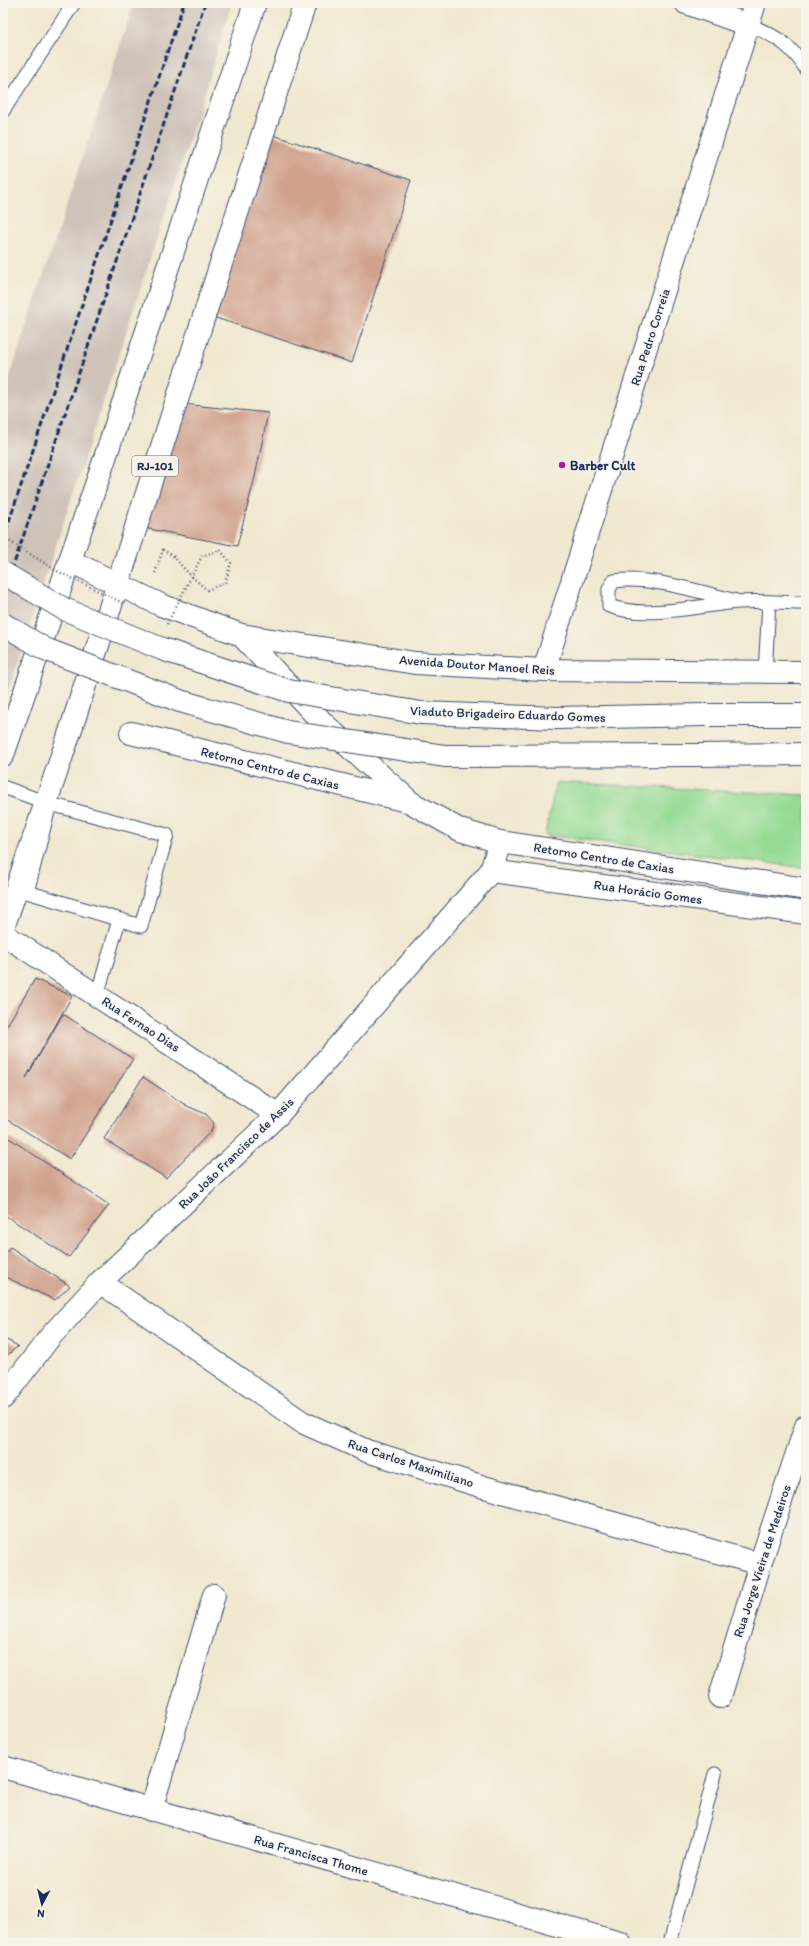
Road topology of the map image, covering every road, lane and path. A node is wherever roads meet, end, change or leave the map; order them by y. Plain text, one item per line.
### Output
1 (74, 3) edge
2 (255, 3) edge
3 (305, 3) edge
4 (686, 3) edge
5 (755, 3) edge
6 (748, 25) junction
7 (806, 69) edge
8 (3, 111) edge
9 (3, 537) edge
10 (70, 561) junction
11 (3, 573) edge
12 (116, 583) junction
13 (146, 597) junction
14 (740, 602) junction
15 (769, 602) junction
16 (806, 602) edge
17 (126, 604) dead end
18 (160, 621) dead end
19 (3, 624) edge
20 (241, 635) junction
21 (544, 670) junction
22 (765, 672) junction
23 (806, 672) edge
24 (806, 715) edge
25 (131, 733) dead end
26 (806, 754) edge
27 (3, 755) edge
28 (3, 787) edge
29 (410, 802) junction
30 (48, 803) junction
31 (500, 842) junction
32 (491, 871) junction
33 (806, 889) edge
34 (806, 913) edge
35 (120, 920) junction
36 (3, 928) edge
37 (3, 934) edge
38 (97, 996) junction
39 (278, 1115) junction
40 (100, 1282) junction
41 (3, 1398) edge
42 (806, 1426) edge
43 (760, 1564) junction
44 (214, 1595) dead end
45 (720, 1697) dead end
46 (3, 1767) edge
47 (714, 1774) dead end
48 (151, 1810) junction
49 (620, 1943) edge
50 (670, 1943) edge

1 - 8 lane
2 - 10 street
3 - 12 street, RJ-101
4 - 6 street
5 - 6 street, Rua Pedro Correia
6 - 7 lane
6 - 21 street, Rua Pedro Correia
9 - 17 path, bridge
10 - 12 street, Avenida Doutor Manoel Reis
10 - 27 street
11 - 24 street, Viaduto Brigadeiro Eduardo Gomes, bridge
12 - 13 street, Avenida Doutor Manoel Reis
12 - 30 street, RJ-101
13 - 18 path, bridge
13 - 20 street, Avenida Doutor Manoel Reis
14 - 14 lane
14 - 15 lane
15 - 16 lane
15 - 22 lane
19 - 26 street, bridge
20 - 21 street, Avenida Doutor Manoel Reis
20 - 29 street, Retorno Centro de Caxias
21 - 22 street, Avenida Doutor Manoel Reis
22 - 23 street, Avenida Doutor Manoel Reis
25 - 29 street, Retorno Centro de Caxias
28 - 30 lane
29 - 31 street, Retorno Centro de Caxias
30 - 35 lane
30 - 35 lane
30 - 36 street, RJ-101
31 - 32 street, Rua Joāo Francisco de Assis
31 - 33 street, Retorno Centro de Caxias
32 - 34 street, Rua Horácio Gomes
32 - 39 street, Rua Joāo Francisco de Assis
35 - 38 lane
37 - 38 street, Rua Fernao Dias
38 - 39 street, Rua Fernao Dias
39 - 40 street, Rua Joāo Francisco de Assis
40 - 41 street, Rua Joāo Francisco de Assis
40 - 43 street, Rua Carlos Maximiliano
42 - 43 street, Rua Jorge Vieira de Medeiros
43 - 45 street, Rua Jorge Vieira de Medeiros
44 - 48 street
46 - 48 street, Rua Francisca Thome
47 - 50 lane
48 - 49 street, Rua Francisca Thome

